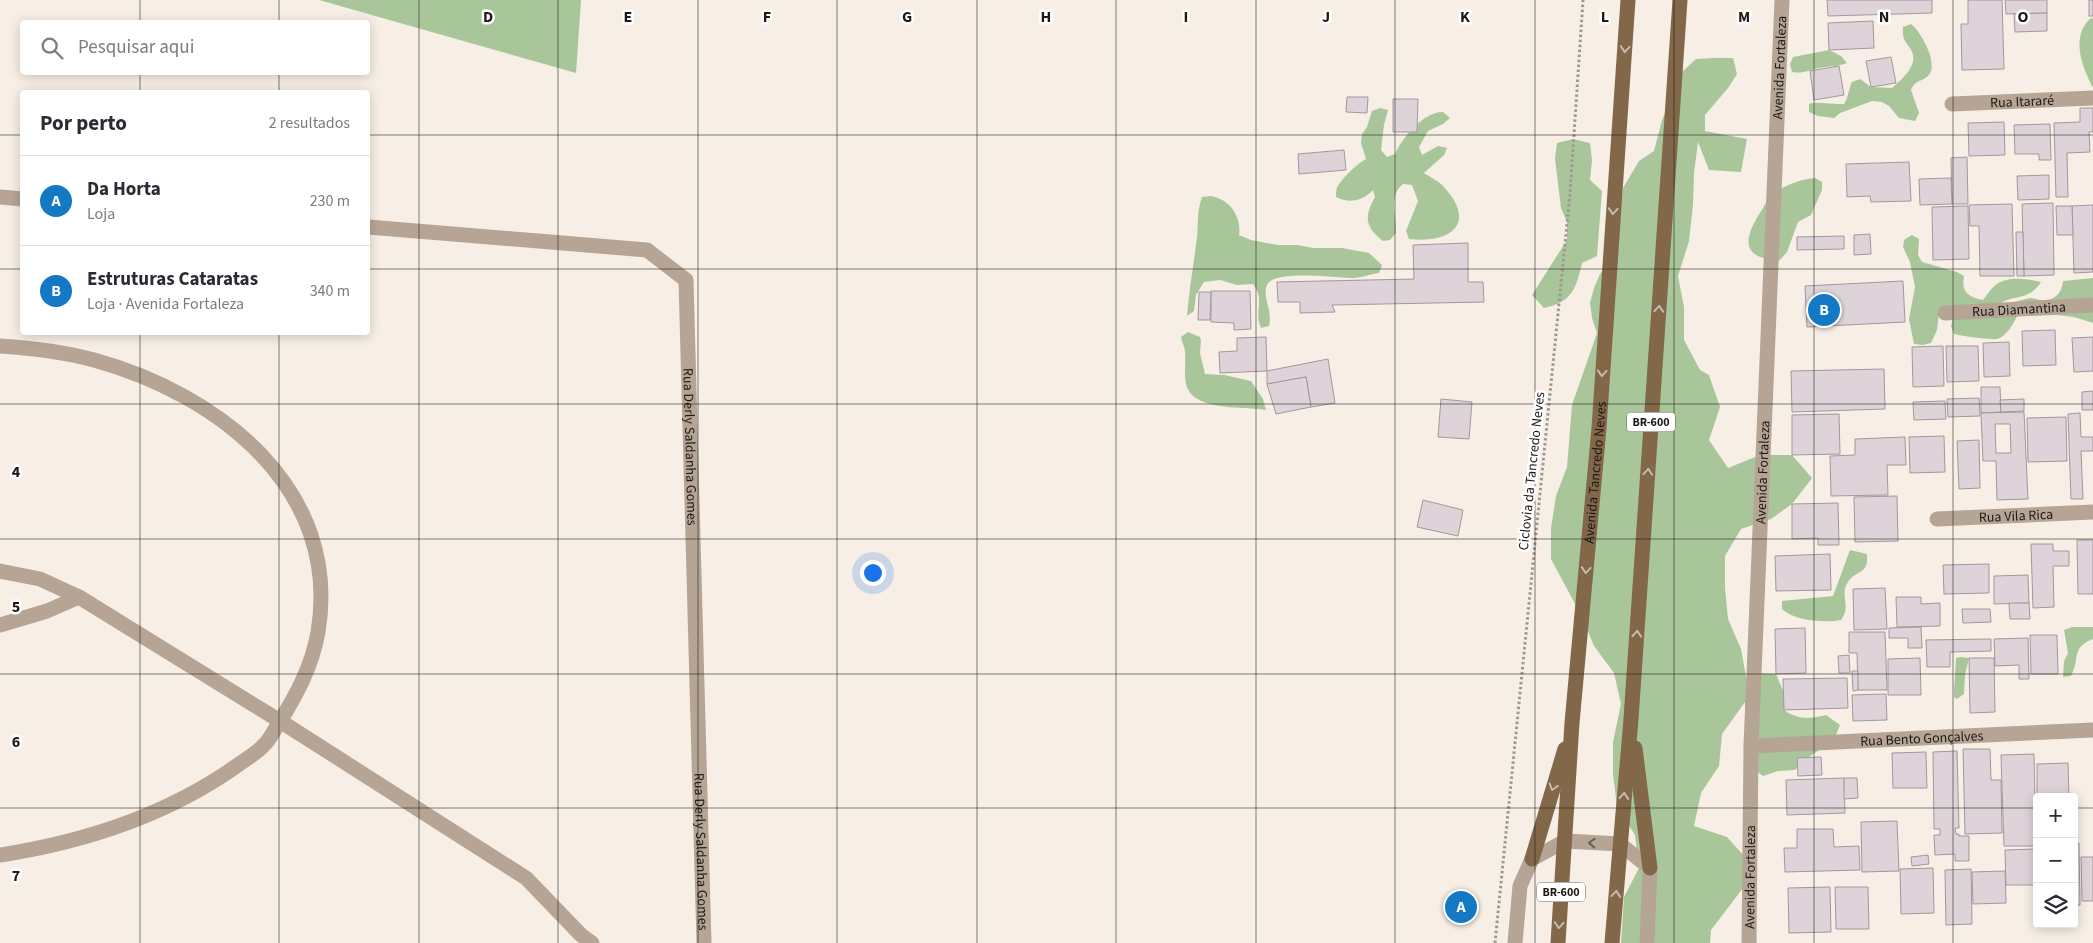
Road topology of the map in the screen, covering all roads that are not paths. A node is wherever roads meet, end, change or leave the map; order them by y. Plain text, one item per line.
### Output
1 (1628, 0) edge
2 (1680, 0) edge
3 (1782, 0) edge
4 (2093, 98) edge
5 (1952, 104) dead end
6 (0, 197) edge
7 (20, 199) edge
8 (370, 227) edge
9 (2093, 305) edge
10 (1944, 313) dead end
11 (0, 346) edge
12 (2093, 512) edge
13 (1937, 519) dead end
14 (0, 571) edge
15 (79, 597) junction
16 (0, 625) edge
17 (1631, 719) junction
18 (280, 721) junction
19 (1572, 723) junction
20 (2093, 730) edge
21 (1750, 746) junction
22 (1565, 841) junction
23 (1620, 844) junction
24 (0, 855) edge
25 (1532, 859) junction
26 (1650, 868) junction
27 (592, 943) edge
28 (704, 943) edge
29 (1515, 943) edge
30 (1558, 943) edge
31 (1612, 943) edge
32 (1647, 943) edge
33 (1749, 943) edge

1 -> 19 main road, Avenida Tancredo Neves / BR-600
17 -> 2 main road, BR-600
3 - 21 street, Avenida Fortaleza
4 - 5 street, Rua Itararé
6 - 7 street
8 - 28 street, Rua Derly Saldanha Gomes
9 - 10 street, Rua Diamantina
11 - 18 street
12 - 13 street, Rua Vila Rica
14 - 15 street
15 - 16 street
15 - 18 street
23 -> 17 main road, BR-600
17 - 26 main road
18 - 24 street
18 - 27 street
19 - 22 main road, Avenida Tancredo Neves / BR-600
19 -> 25 main road
20 - 21 street, Rua Bento Gonçalves
21 - 33 street, Avenida Fortaleza
23 -> 22 street
22 - 25 street
22 -> 30 main road, Avenida Tancredo Neves / BR-600
23 - 26 street
31 -> 23 main road, BR-600
25 - 29 street
26 - 32 street

